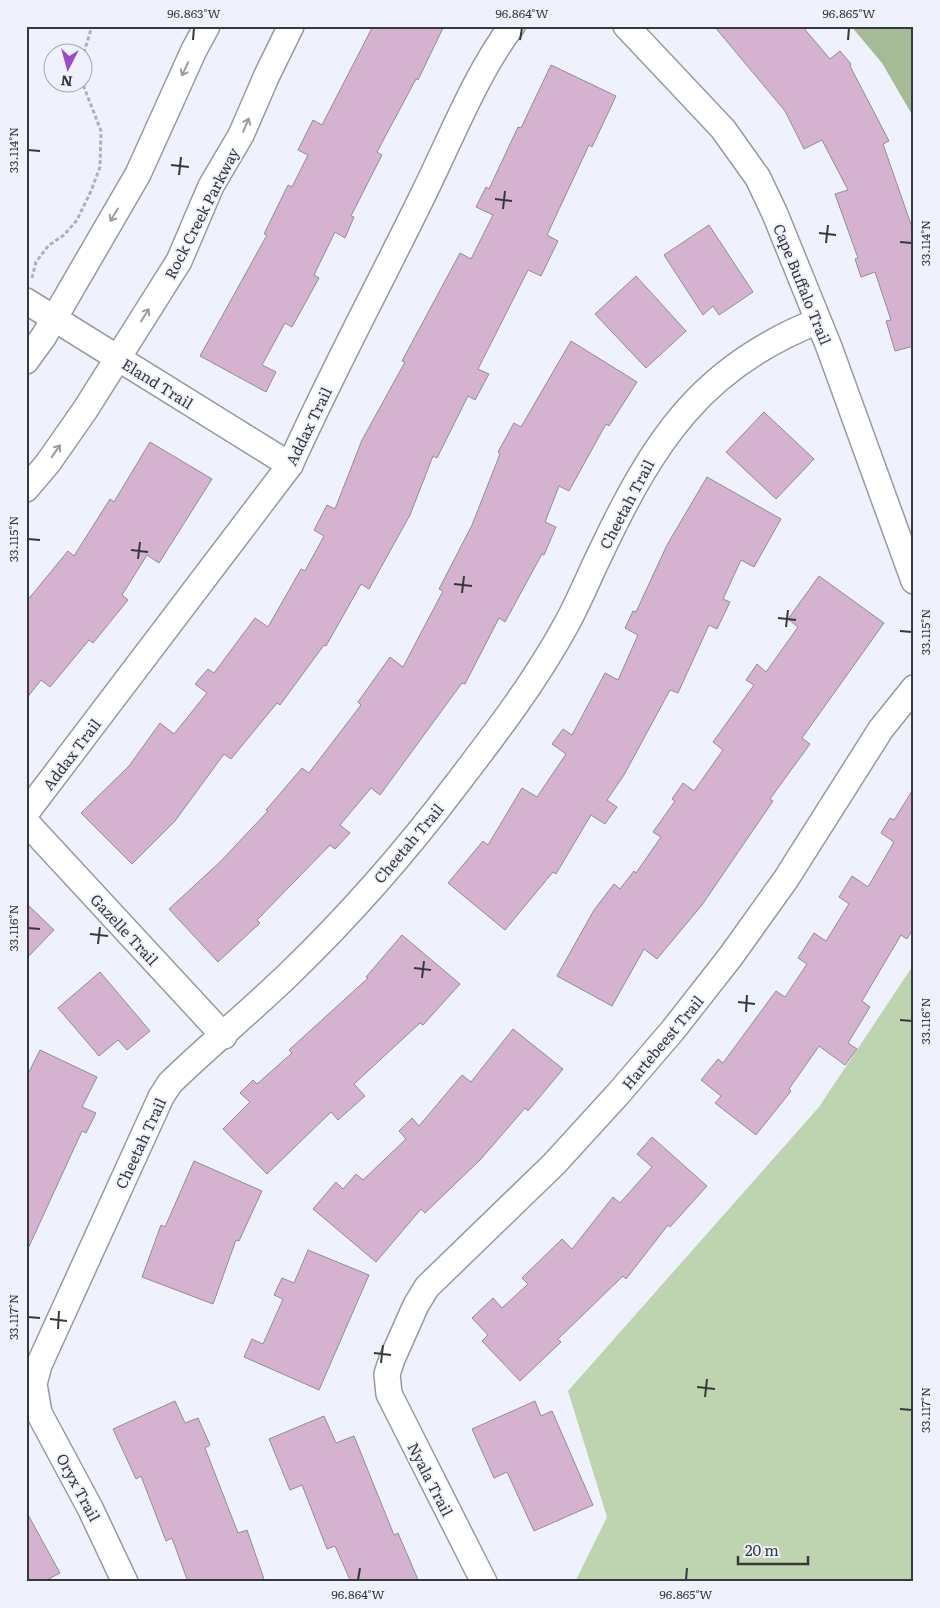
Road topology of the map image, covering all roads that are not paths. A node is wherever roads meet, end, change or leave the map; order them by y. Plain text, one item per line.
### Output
1 (208, 26) edge
2 (290, 26) edge
3 (512, 26) edge
4 (626, 26) edge
5 (28, 292) edge
6 (54, 318) junction
7 (818, 321) junction
8 (118, 358) junction
9 (26, 361) edge
10 (290, 465) junction
11 (26, 489) edge
12 (914, 580) edge
13 (914, 688) edge
14 (26, 813) edge
15 (26, 822) edge
16 (224, 1036) junction
17 (387, 1374) joint
18 (34, 1393) joint
19 (124, 1582) edge
20 (484, 1582) edge

1 -> 6 street
8 -> 2 street, Rock Creek Parkway
3 - 10 street, Addax Trail
4 - 7 street, Cape Buffalo Trail
5 - 6 street, Eland Trail
6 - 8 street, Eland Trail
6 - 9 street
7 - 12 street, Cape Buffalo Trail
7 - 16 street, Cheetah Trail
8 - 10 street, Eland Trail
11 -> 8 street, Rock Creek Parkway
10 - 14 street, Addax Trail
13 - 17 street, Hartebeest Trail
15 - 16 street, Gazelle Trail
16 - 18 street, Cheetah Trail
17 - 20 street, Nyala Trail
18 - 19 street, Oryx Trail

